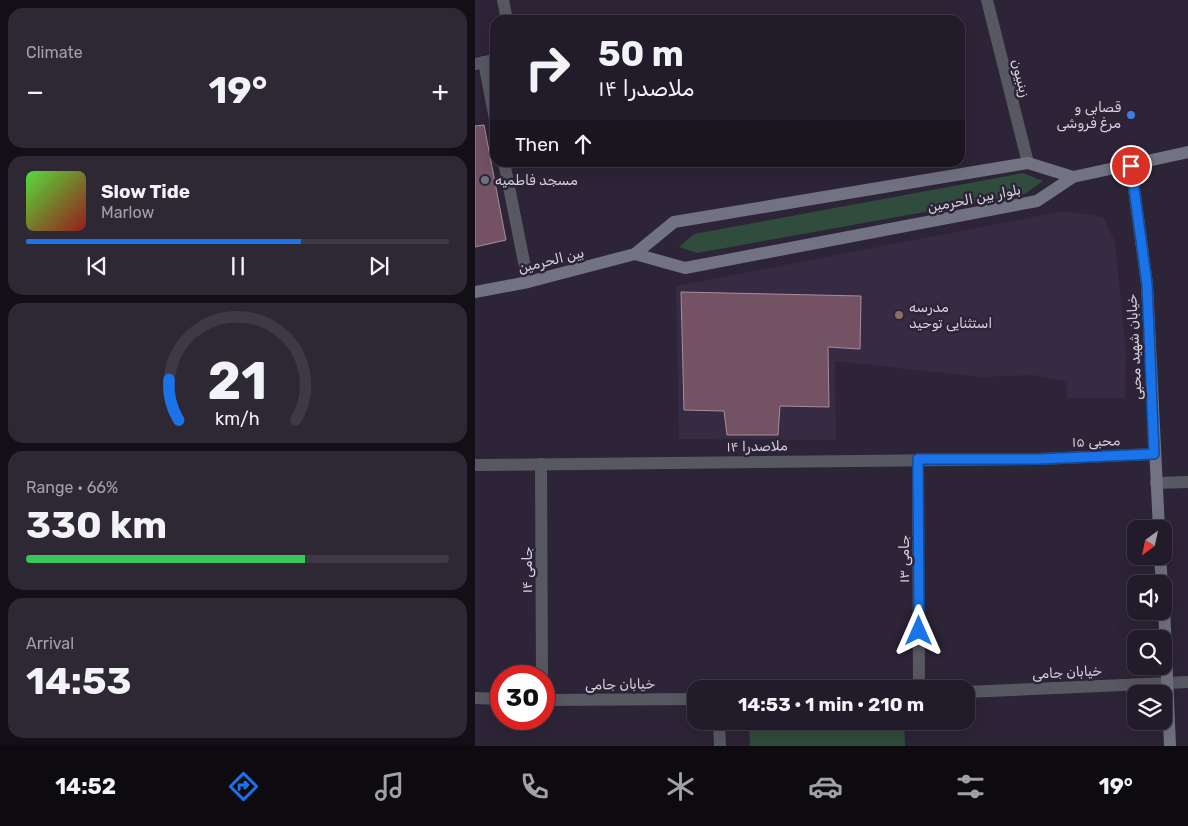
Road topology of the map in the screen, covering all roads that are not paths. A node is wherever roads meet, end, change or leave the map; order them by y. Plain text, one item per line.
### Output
1 (503, 0) edge
2 (987, 0) edge
3 (506, 15) edge
4 (485, 62) edge
5 (490, 90) edge
6 (1188, 152) edge
7 (1028, 164) junction
8 (1131, 166) junction
9 (505, 167) edge
10 (1073, 178) junction
11 (635, 254) junction
12 (528, 282) junction
13 (475, 292) edge
14 (1154, 454) junction
15 (918, 459) junction
16 (1040, 459) joint
17 (541, 464) junction
18 (475, 465) edge
19 (1188, 482) edge
20 (1156, 483) junction
21 (1158, 520) edge
22 (1165, 620) edge
23 (542, 665) edge
24 (919, 680) edge
25 (1188, 682) edge
26 (1169, 683) junction
27 (975, 692) edge
28 (475, 698) edge
29 (687, 698) edge
30 (490, 699) edge
31 (555, 700) edge
32 (719, 730) edge
33 (720, 746) edge
34 (1170, 746) edge

1 - 3 street
2 - 7 street, زینبیون
4 - 5 street
6 - 8 main road
7 - 10 main road, بلوار بین الحرمین
7 - 11 main road, بلوار بین الحرمین
8 - 10 main road
8 - 14 main road, خیابان شهید محبی
9 - 12 street
10 - 11 main road, بلوار بین الحرمین
11 - 12 main road, بین الحرمین
12 - 13 main road, بین الحرمین
14 - 16 street, محبی ۱۵
14 - 20 main road, خیابان شهید محبی
15 - 16 street, ملاصدرا ۱۴
15 - 17 street, ملاصدرا ۱۴
15 - 24 street, جامی ۱۳
17 - 18 street, ملاصدرا ۱۴
17 - 23 street, جامی ۱۴
19 - 20 street
20 - 21 main road, خیابان شهید محبی
22 - 26 main road
25 - 26 street, خیابان جامی
26 - 27 street, خیابان جامی
26 - 34 main road
28 - 30 street
29 - 31 street, خیابان جامی
32 - 33 street

